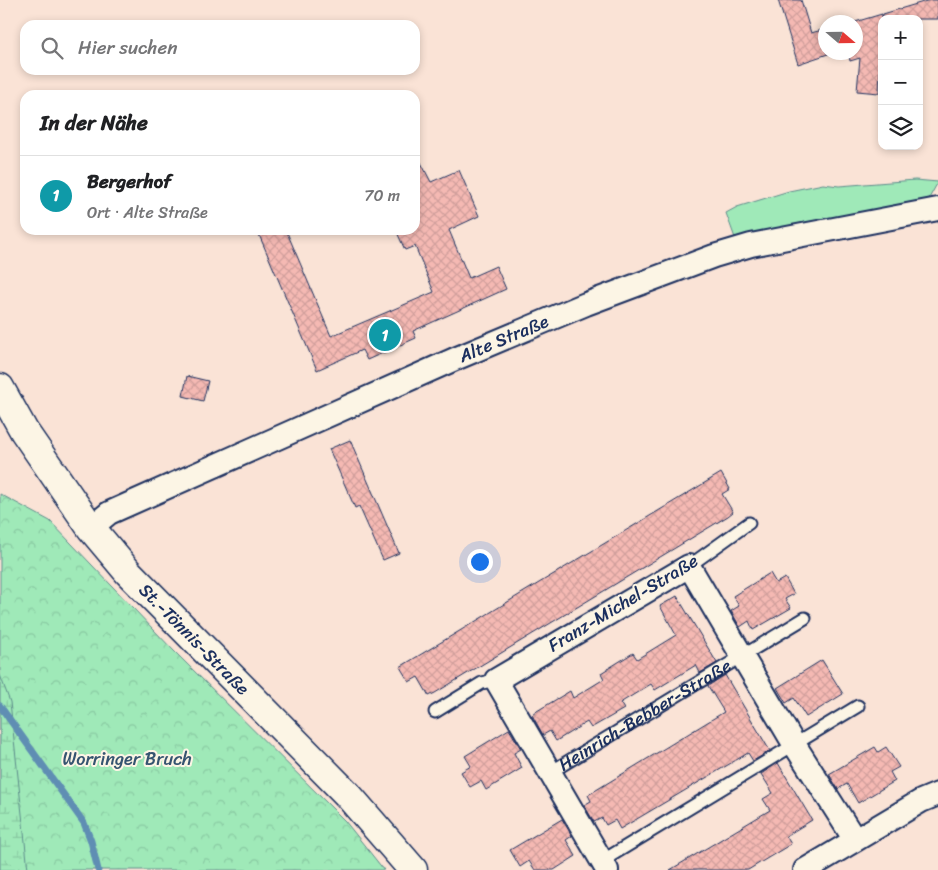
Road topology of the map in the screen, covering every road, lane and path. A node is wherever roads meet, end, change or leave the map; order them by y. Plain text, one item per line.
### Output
1 (938, 209) edge
2 (0, 388) edge
3 (749, 524) dead end
4 (91, 528) junction
5 (689, 566) junction
6 (805, 618) dead end
7 (743, 657) junction
8 (496, 680) junction
9 (858, 706) dead end
10 (435, 712) dead end
11 (794, 744) junction
12 (549, 774) junction
13 (935, 794) edge
14 (854, 840) junction
15 (604, 866) edge
16 (413, 870) edge
17 (805, 870) edge

1 - 4 street, Alte Straße
2 - 4 main road, St.-Tönnis-Straße
3 - 5 lane, Franz-Michel-Straße
4 - 16 main road, St.-Tönnis-Straße
5 - 7 street, Heinrich-Bebber-Straße
5 - 8 street, Franz-Michel-Straße
6 - 7 lane, Heinrich-Bebber-Straße
7 - 11 street, Heinrich-Bebber-Straße
7 - 12 lane, Heinrich-Bebber-Straße
8 - 10 lane, Franz-Michel-Straße
8 - 12 street
9 - 11 lane
11 - 14 street, Heinrich-Bebber-Straße
11 - 15 lane
12 - 15 street
13 - 14 street
14 - 17 street

